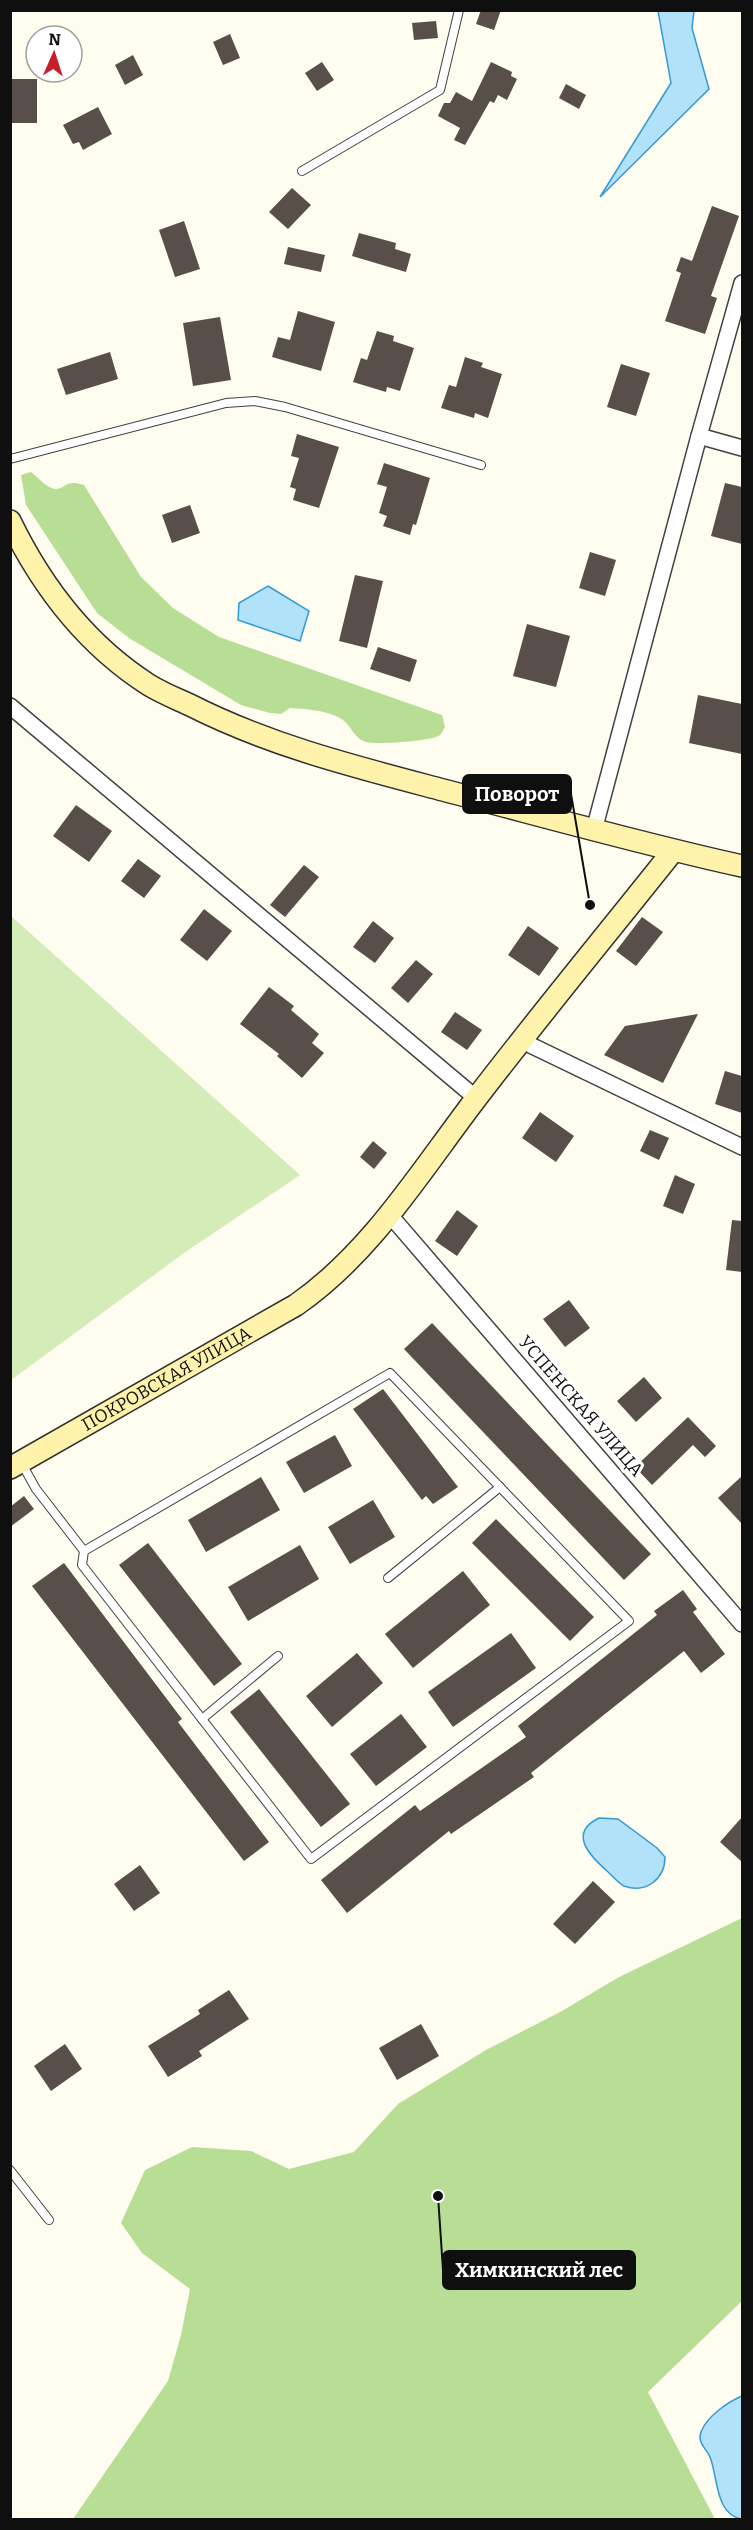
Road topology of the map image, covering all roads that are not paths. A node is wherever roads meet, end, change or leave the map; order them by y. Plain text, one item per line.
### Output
1 (459, 10) edge
2 (302, 171) dead end
3 (742, 283) edge
4 (699, 436) junction
5 (742, 448) edge
6 (10, 459) edge
7 (481, 465) dead end
8 (10, 521) edge
9 (10, 706) edge
10 (594, 830) junction
11 (673, 851) junction
12 (742, 866) edge
13 (522, 1041) junction
14 (476, 1098) junction
15 (742, 1148) edge
16 (389, 1214) junction
17 (16, 1466) edge
18 (500, 1487) junction
19 (84, 1551) junction
20 (388, 1578) dead end
21 (742, 1624) edge
22 (278, 1656) dead end
23 (202, 1719) junction
24 (10, 2170) edge
25 (49, 2220) dead end

1 - 2 lane
3 - 4 street
4 - 5 street
4 - 10 street
6 - 7 lane
8 - 10 street
9 - 14 street
10 - 11 street
11 - 12 street
11 - 13 street, ПОКРОВСКАЯ УЛИЦА
13 - 14 street, ПОКРОВСКАЯ УЛИЦА
13 - 15 street
14 - 16 street, ПОКРОВСКАЯ УЛИЦА
16 - 17 street, ПОКРОВСКАЯ УЛИЦА
16 - 21 street, УСПЕНСКАЯ УЛИЦА
17 - 19 lane
18 - 19 lane
18 - 20 lane
18 - 23 lane
19 - 23 lane
22 - 23 lane
24 - 25 lane

